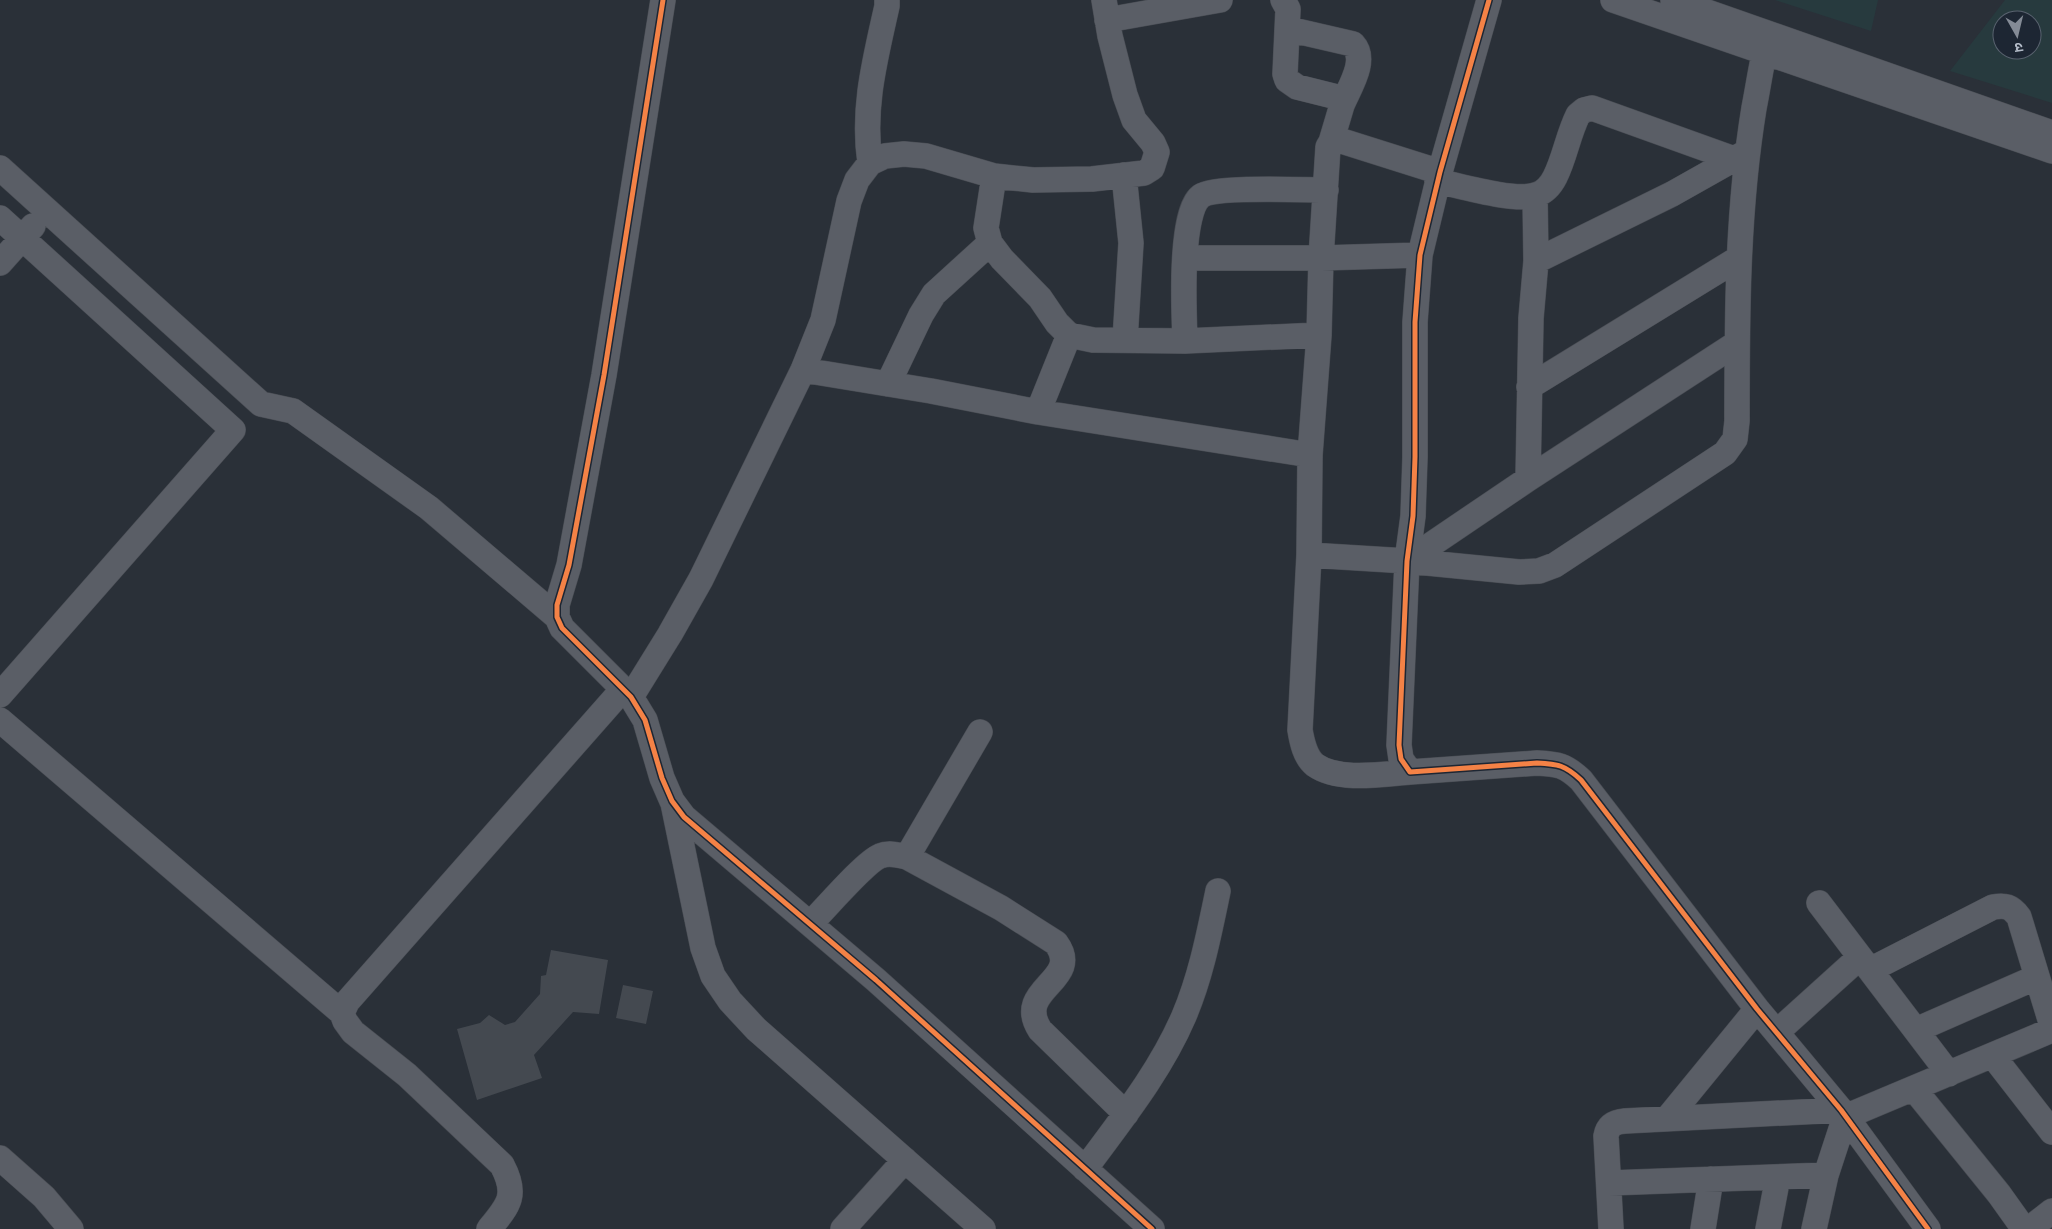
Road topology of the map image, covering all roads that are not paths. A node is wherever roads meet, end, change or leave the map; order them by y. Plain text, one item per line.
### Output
1 (663, 0) edge
2 (887, 0) edge
3 (1220, 0) edge
4 (1283, 0) edge
5 (1489, 0) edge
6 (1612, 0) edge
7 (1673, 0) edge
8 (1105, 10) edge
9 (1288, 29) junction
10 (1767, 43) junction
11 (1342, 105) junction
12 (2052, 132) edge
13 (1331, 142) junction
14 (2052, 151) edge
15 (1741, 155) junction
16 (870, 163) junction
17 (0, 168) edge
18 (1124, 175) junction
19 (994, 176) junction
20 (1438, 176) junction
21 (1326, 190) junction
22 (1535, 195) junction
23 (47, 212) junction
24 (0, 218) edge
25 (22, 238) junction
26 (990, 243) junction
27 (1420, 255) junction
28 (1186, 258) junction
29 (1321, 258) junction
30 (1738, 258) junction
31 (1536, 260) junction
32 (0, 263) edge
33 (1069, 335) junction
34 (1319, 335) junction
35 (1125, 340) junction
36 (1185, 341) junction
37 (1737, 343) junction
38 (803, 370) junction
39 (888, 384) junction
40 (1529, 387) junction
41 (1038, 412) junction
42 (1310, 455) junction
43 (1528, 479) junction
44 (1309, 555) junction
45 (1406, 561) junction
46 (557, 617) junction
47 (627, 693) junction
48 (0, 695) edge
49 (0, 720) edge
50 (980, 732) dead end
51 (1410, 772) junction
52 (672, 801) junction
53 (907, 857) junction
54 (1218, 891) dead end
55 (1819, 903) dead end
56 (811, 924) junction
57 (1865, 963) junction
58 (2037, 977) junction
59 (1757, 1009) junction
60 (342, 1013) junction
61 (2051, 1024) edge
62 (1916, 1030) junction
63 (1777, 1032) junction
64 (1993, 1056) junction
65 (1945, 1069) junction
66 (1914, 1089) junction
67 (1126, 1114) junction
68 (1843, 1114) junction
69 (1667, 1119) junction
70 (2052, 1132) edge
71 (0, 1158) edge
72 (905, 1160) junction
73 (1085, 1169) junction
74 (1826, 1175) junction
75 (1778, 1176) junction
76 (1711, 1179) junction
77 (1608, 1183) junction
78 (2052, 1211) edge
79 (1821, 1223) edge
80 (71, 1229) edge
81 (489, 1229) edge
82 (843, 1229) edge
83 (983, 1229) edge
84 (1152, 1229) edge
85 (1611, 1229) edge
86 (1703, 1229) edge
87 (1768, 1229) edge
88 (1928, 1229) edge
89 (2024, 1229) edge
90 (2030, 1229) edge

1 - 46 street
2 - 16 street
3 - 8 street
4 - 9 street
5 - 20 street
6 - 10 street
7 - 10 street
8 - 18 street
9 - 11 street
9 - 11 street
10 - 12 street
10 - 14 street
10 - 15 street
11 - 13 street
13 - 20 street
13 - 21 street
15 - 22 street
15 - 30 street
15 - 31 street
16 - 19 street
16 - 38 street
17 - 23 street
18 - 19 street
18 - 35 street
19 - 26 street
20 - 22 street
20 - 27 street
21 - 28 street
21 - 29 street
22 - 31 street
23 - 25 street
23 - 46 street
24 - 25 street
25 - 32 street
25 - 48 street
26 - 33 street
26 - 39 street
27 - 29 street
27 - 45 street
28 - 29 street
28 - 36 street
29 - 34 street
30 - 37 street
30 - 40 street
31 - 40 street
33 - 35 street
33 - 41 street
34 - 36 street
34 - 42 street
35 - 36 street
37 - 43 street
37 - 45 street
38 - 39 street
38 - 47 street
39 - 41 street
40 - 43 street
41 - 42 street
42 - 44 street
43 - 45 street
44 - 45 street
44 - 51 street
45 - 51 street
46 - 47 street
47 - 52 street
47 - 60 street
49 - 60 street
50 - 53 street
51 - 59 street
52 - 56 street
52 - 72 street
53 - 56 street
53 - 67 street
54 - 67 street
55 - 57 street
56 - 73 street
57 - 58 street
57 - 62 street
57 - 63 street
58 - 61 street
58 - 62 street
59 - 63 street
59 - 69 street
60 - 81 street
61 - 64 street
62 - 65 street
63 - 68 street
64 - 65 street
64 - 70 street
65 - 66 street
66 - 68 street
66 - 89 street
67 - 73 street
68 - 69 street
68 - 74 street
68 - 88 street
69 - 77 street
71 - 80 street
72 - 82 street
72 - 83 street
73 - 84 street
74 - 75 street
74 - 79 street
75 - 76 street
75 - 87 street
76 - 77 street
76 - 86 street
77 - 85 street
78 - 90 street

